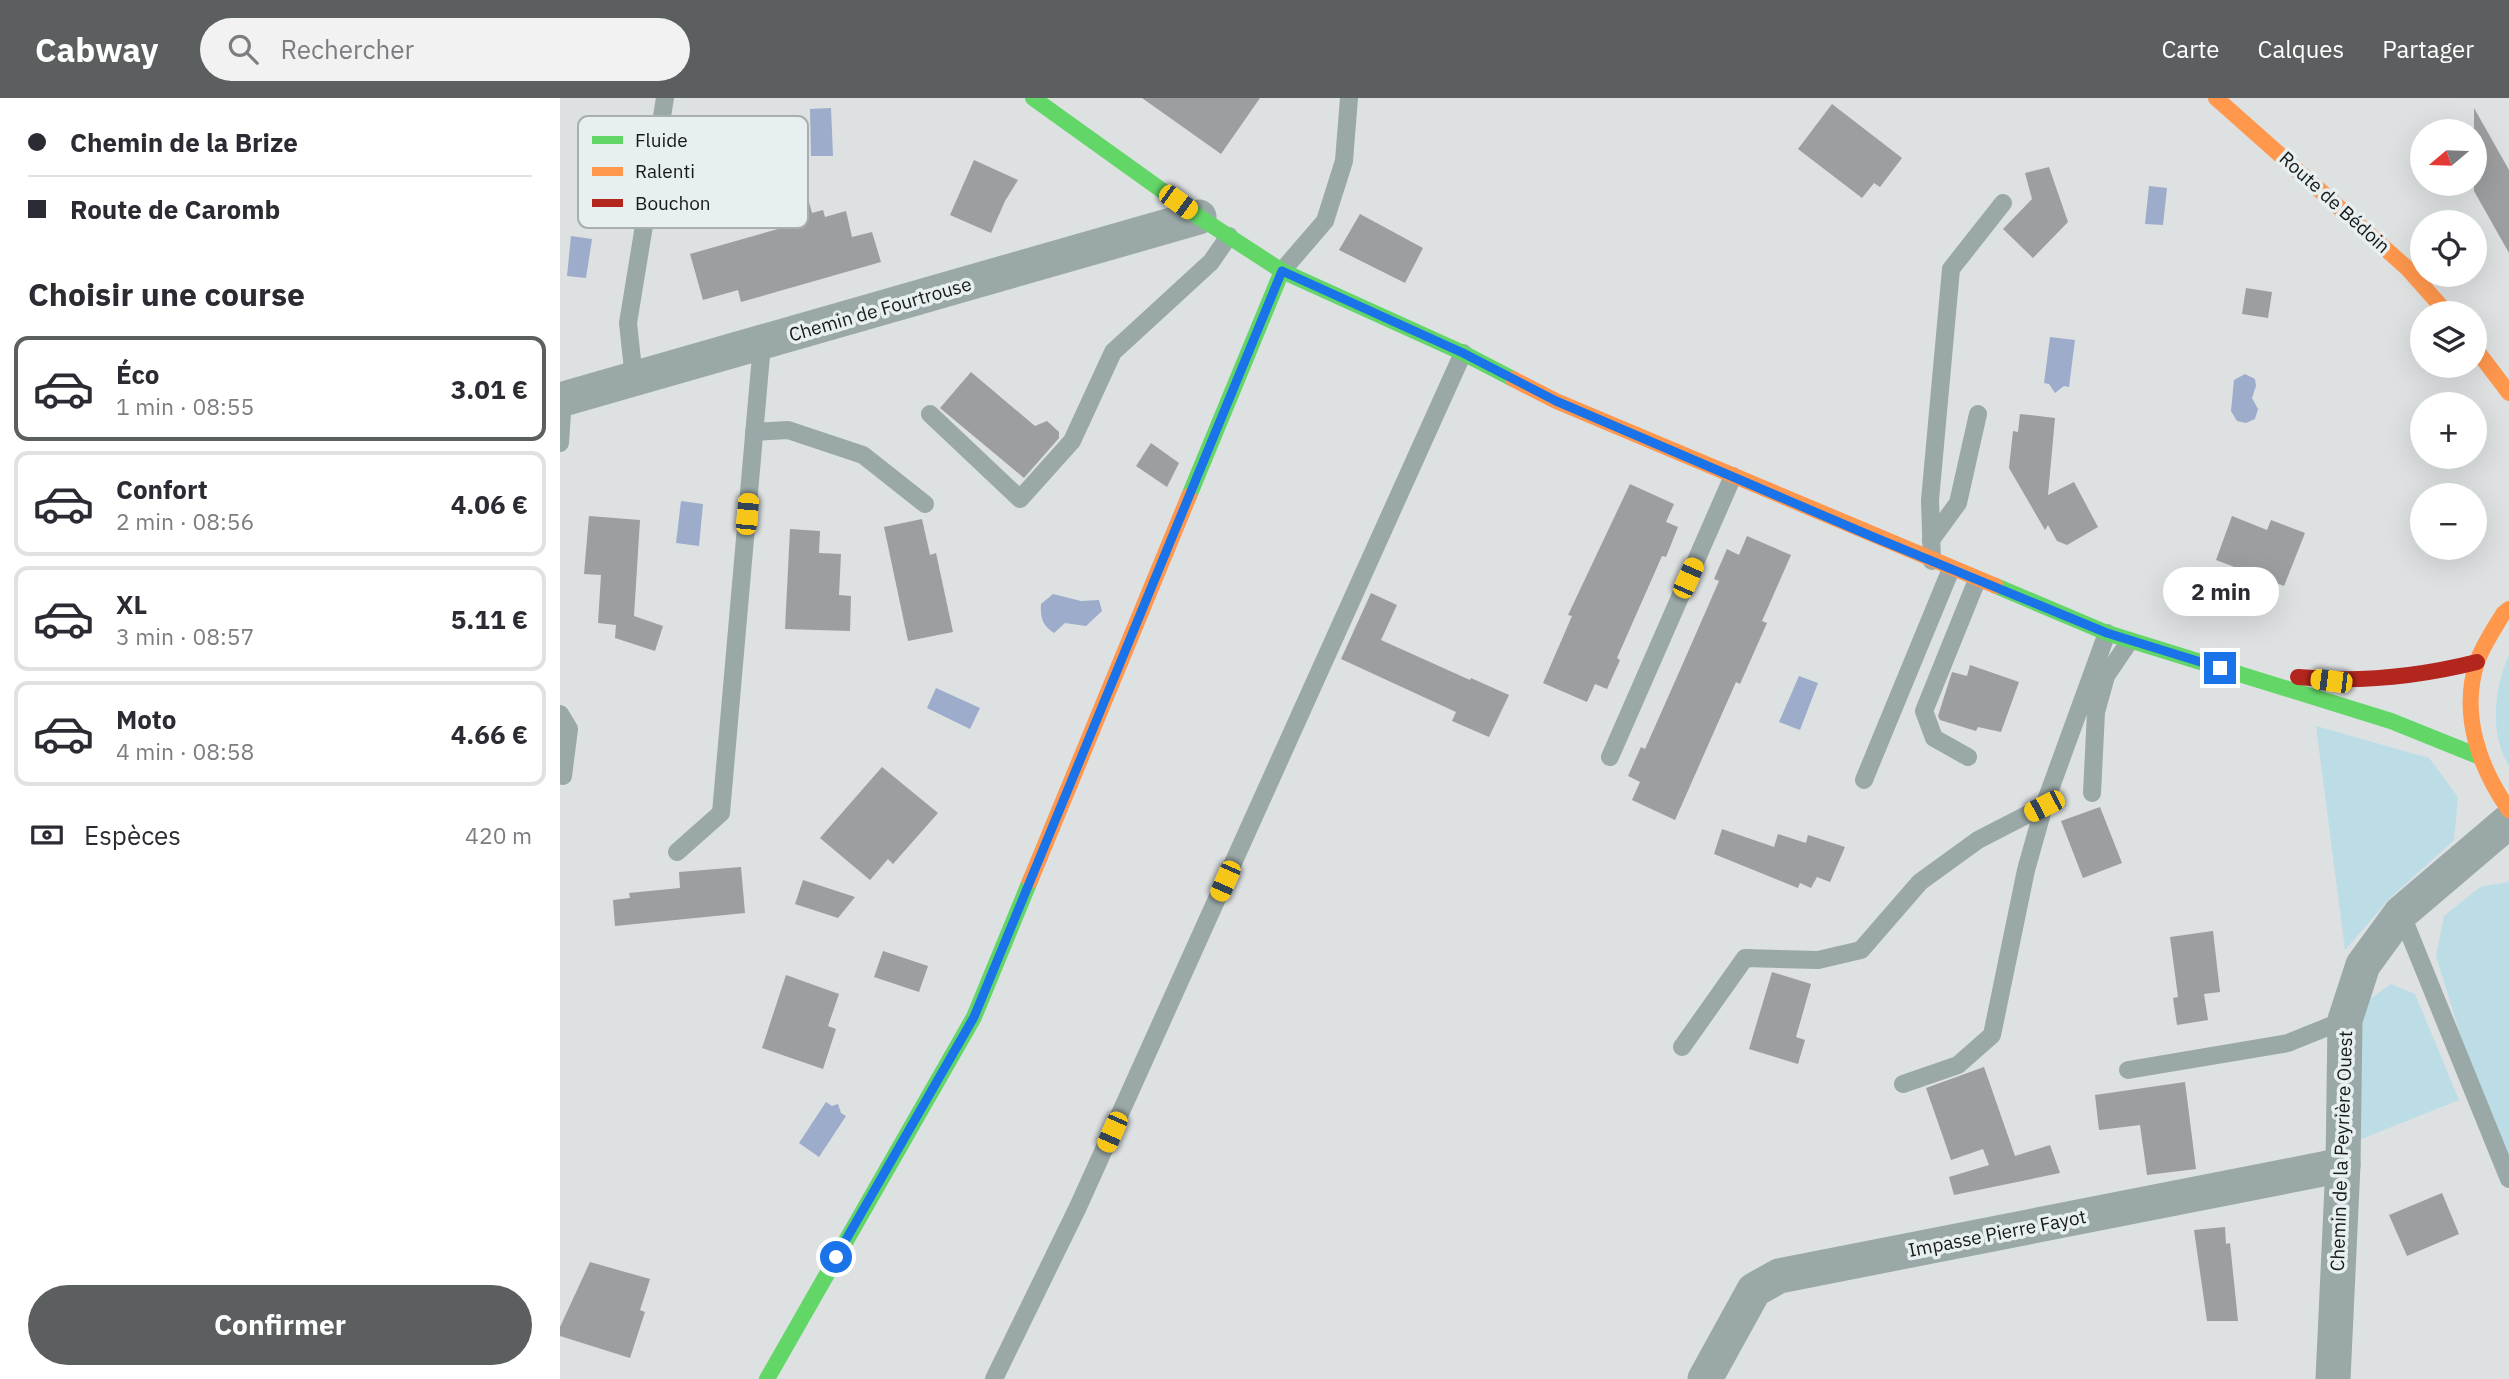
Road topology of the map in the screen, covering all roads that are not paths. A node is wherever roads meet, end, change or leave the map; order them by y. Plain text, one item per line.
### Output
1 (665, 98) edge
2 (1033, 98) edge
3 (1349, 98) edge
4 (2216, 98) edge
5 (662, 116) edge
6 (2003, 203) dead end
7 (1199, 217) junction
8 (644, 228) edge
9 (1229, 236) junction
10 (1282, 271) junction
11 (2436, 301) edge
12 (762, 344) junction
13 (1463, 353) junction
14 (2487, 363) edge
15 (2496, 374) junction
16 (634, 379) junction
17 (2509, 393) edge
18 (561, 399) edge
19 (2509, 407) edge
20 (930, 414) dead end
21 (1978, 414) dead end
22 (754, 432) junction
23 (560, 443) edge
24 (1733, 477) junction
25 (925, 504) dead end
26 (1931, 540) junction
27 (1932, 561) junction
28 (1951, 569) junction
29 (1977, 580) junction
30 (2509, 609) edge
31 (2107, 633) junction
32 (2129, 642) junction
33 (2477, 662) junction
34 (2220, 668) junction
35 (560, 714) edge
36 (2478, 756) junction
37 (1610, 757) dead end
38 (1968, 757) dead end
39 (563, 776) dead end
40 (1864, 780) dead end
41 (2092, 793) dead end
42 (2044, 806) junction
43 (2509, 810) edge
44 (2509, 821) edge
45 (677, 852) dead end
46 (2401, 913) junction
47 (2345, 1020) junction
48 (1682, 1046) dead end
49 (2128, 1070) dead end
50 (1903, 1084) dead end
51 (2343, 1165) junction
52 (2509, 1179) edge
53 (767, 1379) edge
54 (994, 1379) edge
55 (1705, 1379) edge
56 (2333, 1379) edge

1 - 5 lane
2 - 7 main road
3 - 10 lane
4 - 11 main road, Route de Bédoin
6 - 26 lane
7 - 9 main road
7 - 12 street, Chemin de Fourtrouse
8 - 16 lane
9 - 10 main road
9 - 20 lane
10 - 13 main road
10 - 53 main road
12 - 16 street, Chemin de Fourtrouse
12 - 22 lane
13 - 24 main road
13 - 54 lane
14 - 15 main road
15 - 17 main road
15 - 19 main road
16 - 18 street, Chemin de Fourtrouse
18 - 23 lane
21 - 26 lane
22 - 25 lane
22 - 45 lane
24 - 27 main road
24 - 37 lane
26 - 27 lane
27 - 28 main road
28 - 29 main road
28 - 40 lane
29 - 31 main road
29 - 38 lane
30 - 33 main road
31 - 32 main road
31 - 42 lane
32 - 34 main road
32 - 41 lane
33 - 34 main road
33 - 36 main road
34 - 36 main road
35 - 39 lane
36 - 43 main road
42 - 48 lane
42 - 50 lane
44 - 46 street, Chemin de la Peyrière Ouest
46 - 47 street, Chemin de la Peyrière Ouest
46 - 52 lane
47 - 49 lane
47 - 51 street, Chemin de la Peyrière Ouest
51 - 55 street, Impasse Pierre Fayot
51 - 56 street, Chemin de la Peyrière Ouest

